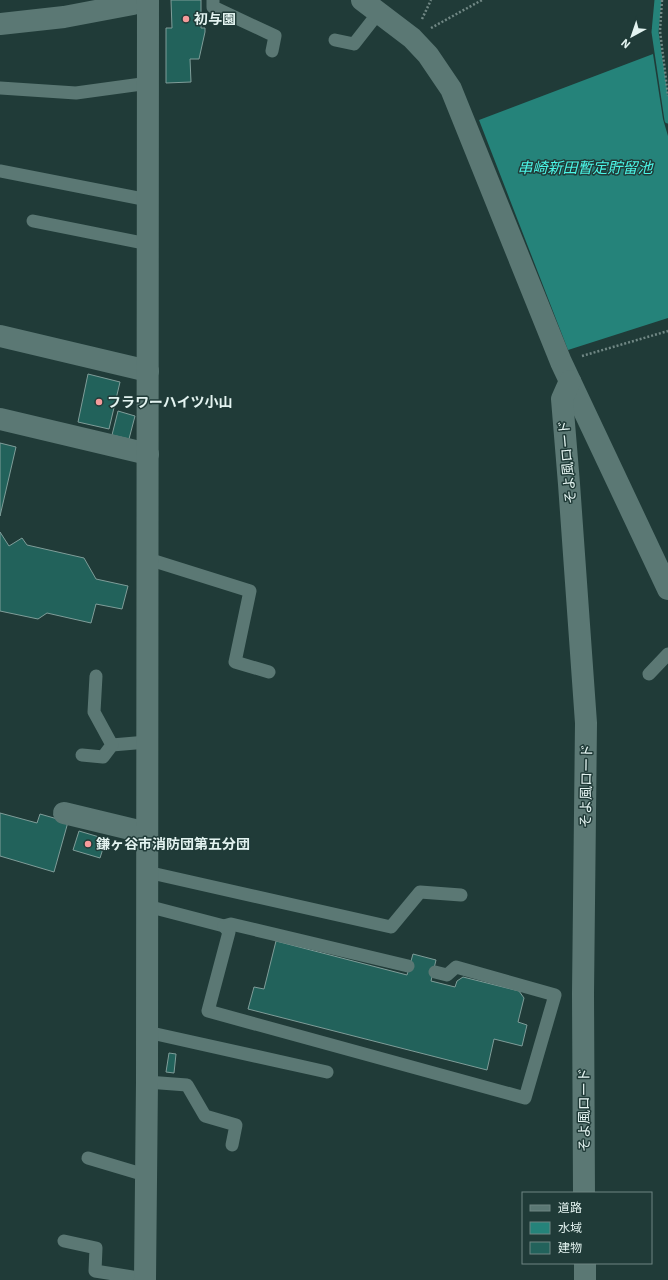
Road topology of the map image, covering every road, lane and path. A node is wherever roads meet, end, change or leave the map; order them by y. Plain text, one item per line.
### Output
1 (140, 0) edge
2 (148, 0) edge
3 (213, 0) edge
4 (362, 0) edge
5 (431, 0) edge
6 (482, 0) edge
7 (662, 0) edge
8 (379, 12) junction
9 (0, 24) edge
10 (412, 38) junction
11 (335, 40) dead end
12 (272, 51) dead end
13 (149, 83) junction
14 (0, 88) edge
15 (668, 96) edge
16 (0, 171) edge
17 (148, 200) junction
18 (33, 221) dead end
19 (148, 244) junction
20 (668, 331) edge
21 (0, 336) edge
22 (148, 371) junction
23 (566, 372) junction
24 (0, 419) edge
25 (148, 454) junction
26 (148, 559) junction
27 (668, 589) edge
28 (668, 654) edge
29 (269, 672) dead end
30 (649, 674) dead end
31 (96, 676) dead end
32 (147, 742) junction
33 (112, 745) junction
34 (82, 755) dead end
35 (64, 813) dead end
36 (147, 833) junction
37 (147, 872) junction
38 (461, 895) dead end
39 (147, 906) junction
40 (224, 926) junction
41 (408, 966) dead end
42 (435, 972) dead end
43 (147, 1032) junction
44 (327, 1072) dead end
45 (147, 1082) junction
46 (232, 1145) dead end
47 (88, 1158) dead end
48 (145, 1175) junction
49 (584, 1192) edge
50 (64, 1241) dead end
51 (585, 1264) edge
52 (145, 1280) edge
53 (585, 1280) edge

1 - 9 street
2 - 13 street
3 - 12 lane
4 - 8 street
5 - 10 path
6 - 10 path
7 - 15 path
8 - 10 street
8 - 11 lane
10 - 23 street
13 - 14 lane
13 - 17 street
16 - 17 lane
17 - 19 street
18 - 19 lane
19 - 22 street
20 - 23 path
21 - 22 street
22 - 25 street
23 - 27 street
23 - 49 street, そよ風ロード
24 - 25 street
25 - 26 street
26 - 29 lane
26 - 32 street
28 - 30 lane
31 - 33 lane
32 - 33 lane
32 - 36 street
33 - 34 lane
35 - 36 street
36 - 37 street
37 - 38 lane
37 - 39 street
39 - 40 lane
39 - 43 street
40 - 41 lane
40 - 42 lane
43 - 44 lane
43 - 45 street
45 - 46 lane
45 - 48 street
47 - 48 lane
48 - 52 street
50 - 52 lane
51 - 53 street

